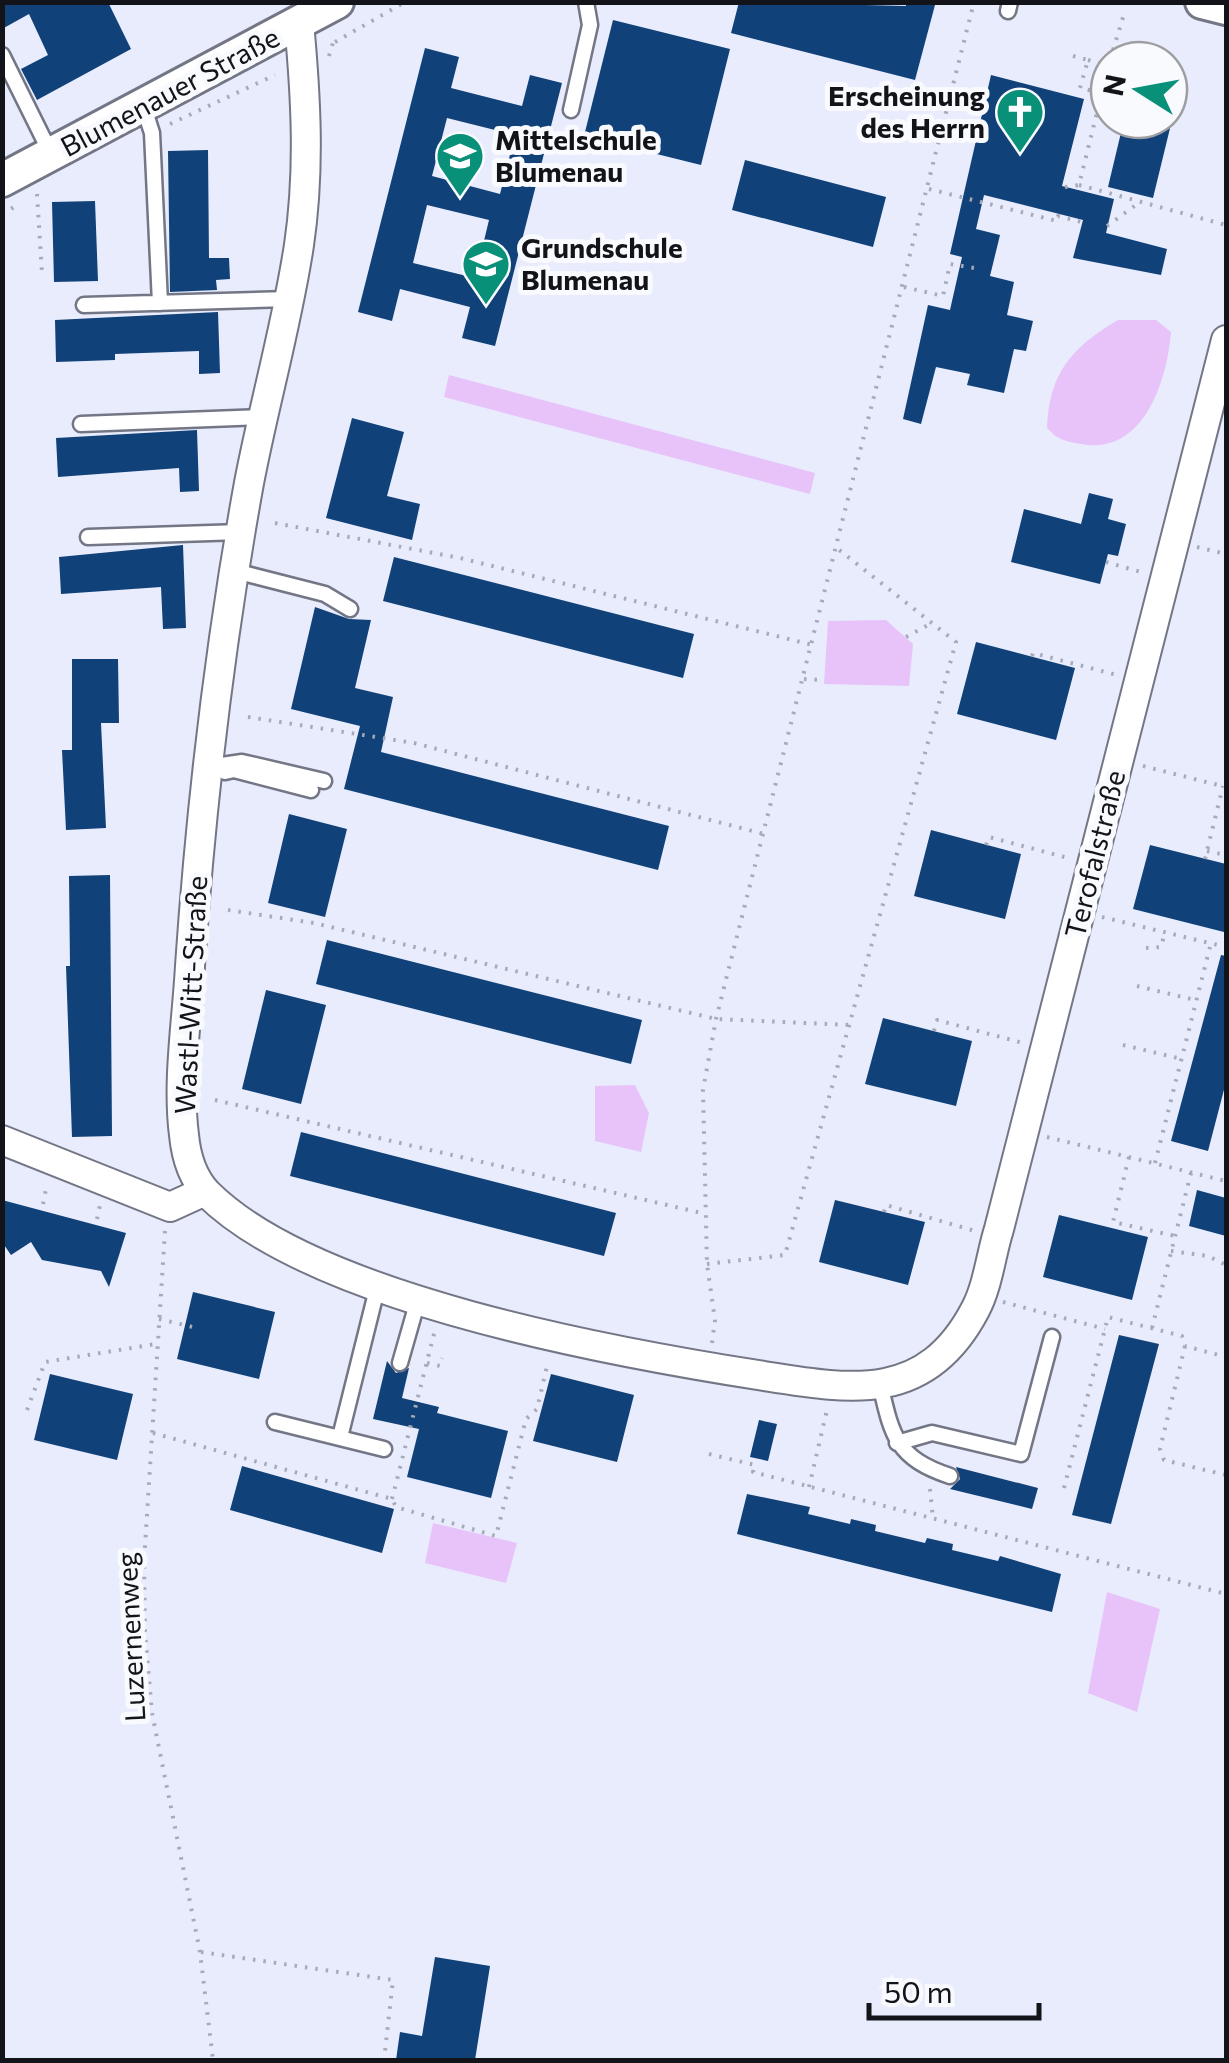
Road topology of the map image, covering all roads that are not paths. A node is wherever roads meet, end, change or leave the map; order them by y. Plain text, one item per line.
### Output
1 (337, 2) edge
2 (586, 2) edge
3 (1202, 2) edge
4 (1226, 8) edge
5 (297, 13) edge
6 (2, 55) edge
7 (144, 108) junction
8 (571, 110) dead end
9 (52, 155) junction
10 (2, 180) edge
11 (288, 298) junction
12 (160, 303) junction
13 (84, 305) dead end
14 (1226, 340) edge
15 (263, 417) junction
16 (81, 424) dead end
17 (241, 532) junction
18 (88, 537) dead end
19 (236, 571) junction
20 (350, 609) dead end
21 (207, 772) junction
22 (318, 786) dead end
23 (2, 1140) edge
24 (205, 1191) junction
25 (378, 1285) junction
26 (418, 1300) junction
27 (1052, 1337) dead end
28 (940, 1357) joint
29 (400, 1363) dead end
30 (880, 1384) junction
31 (275, 1422) dead end
32 (340, 1437) junction
33 (897, 1443) junction
34 (384, 1449) dead end
35 (950, 1476) dead end

1 - 5 street, Blumenauer Straße
2 - 8 lane
3 - 4 street
5 - 7 street, Blumenauer Straße
5 - 11 street, Wastl-Witt-Straße
6 - 9 lane
7 - 9 street, Blumenauer Straße
7 - 12 lane
9 - 10 street, Blumenauer Straße
11 - 12 lane
11 - 15 street, Wastl-Witt-Straße
12 - 13 lane
14 - 28 street, Terofalstraße
15 - 16 lane
15 - 17 street, Wastl-Witt-Straße
17 - 18 lane
17 - 19 street, Wastl-Witt-Straße
19 - 20 lane
19 - 21 street, Wastl-Witt-Straße
21 - 22 lane
21 - 24 street, Wastl-Witt-Straße
23 - 24 street
24 - 25 street, Wastl-Witt-Straße
25 - 26 street, Wastl-Witt-Straße
25 - 32 lane
26 - 29 lane
26 - 30 street, Wastl-Witt-Straße
27 - 33 lane
28 - 30 street, Wastl-Witt-Straße
30 - 33 lane
31 - 32 lane
32 - 34 lane
33 - 35 lane

